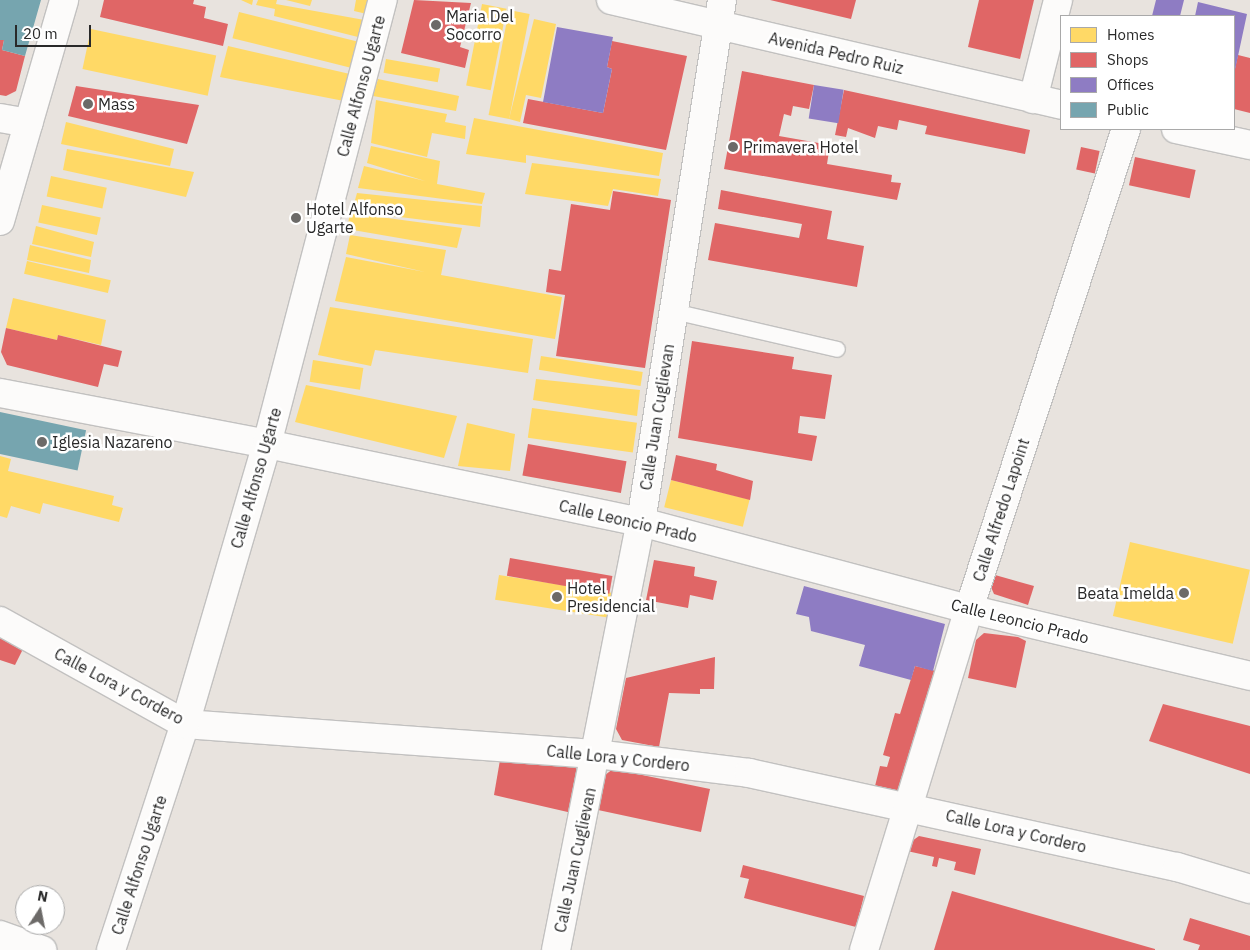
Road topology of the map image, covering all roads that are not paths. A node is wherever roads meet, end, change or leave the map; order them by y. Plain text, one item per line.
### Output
1 (64, 0) edge
2 (383, 0) edge
3 (611, 0) edge
4 (1058, 0) edge
5 (719, 13) edge
6 (1033, 99) junction
7 (1060, 104) edge
8 (0, 118) edge
9 (29, 123) junction
10 (1126, 130) edge
11 (1181, 130) edge
12 (1250, 145) edge
13 (0, 221) edge
14 (673, 311) junction
15 (837, 349) dead end
16 (0, 393) edge
17 (267, 444) junction
18 (641, 522) junction
19 (968, 609) junction
20 (0, 621) edge
21 (1250, 676) edge
22 (185, 724) junction
23 (597, 754) junction
24 (906, 806) junction
25 (1250, 889) edge
26 (0, 935) edge
27 (42, 950) edge
28 (111, 950) edge
29 (556, 950) edge
30 (864, 950) edge

1 - 9 street
2 - 17 street, Calle Alfonso Ugarte
3 - 5 street, Avenida Pedro Ruiz
4 - 6 street
5 - 6 street, Avenida Pedro Ruiz
5 - 14 street, Calle Juan Cuglievan
6 - 7 street, Avenida Pedro Ruiz
8 - 9 street
9 - 13 street
10 - 19 street, Calle Alfredo Lapoint
11 - 12 street
14 - 15 lane
14 - 18 street, Calle Juan Cuglievan
16 - 17 street, Calle Leoncio Prado
17 - 18 street, Calle Leoncio Prado
17 - 22 street, Calle Alfonso Ugarte
18 - 19 street, Calle Leoncio Prado
18 - 23 street, Calle Juan Cuglievan
19 - 21 street, Calle Leoncio Prado
19 - 24 street, Calle Alfredo Lapoint
20 - 22 street, Calle Lora y Cordero
22 - 23 street, Calle Lora y Cordero
22 - 28 street, Calle Alfonso Ugarte
23 - 24 street, Calle Lora y Cordero
23 - 29 street, Calle Juan Cuglievan
24 - 25 street, Calle Lora y Cordero
24 - 30 street, Calle Alfredo Lapoint
26 - 27 street

